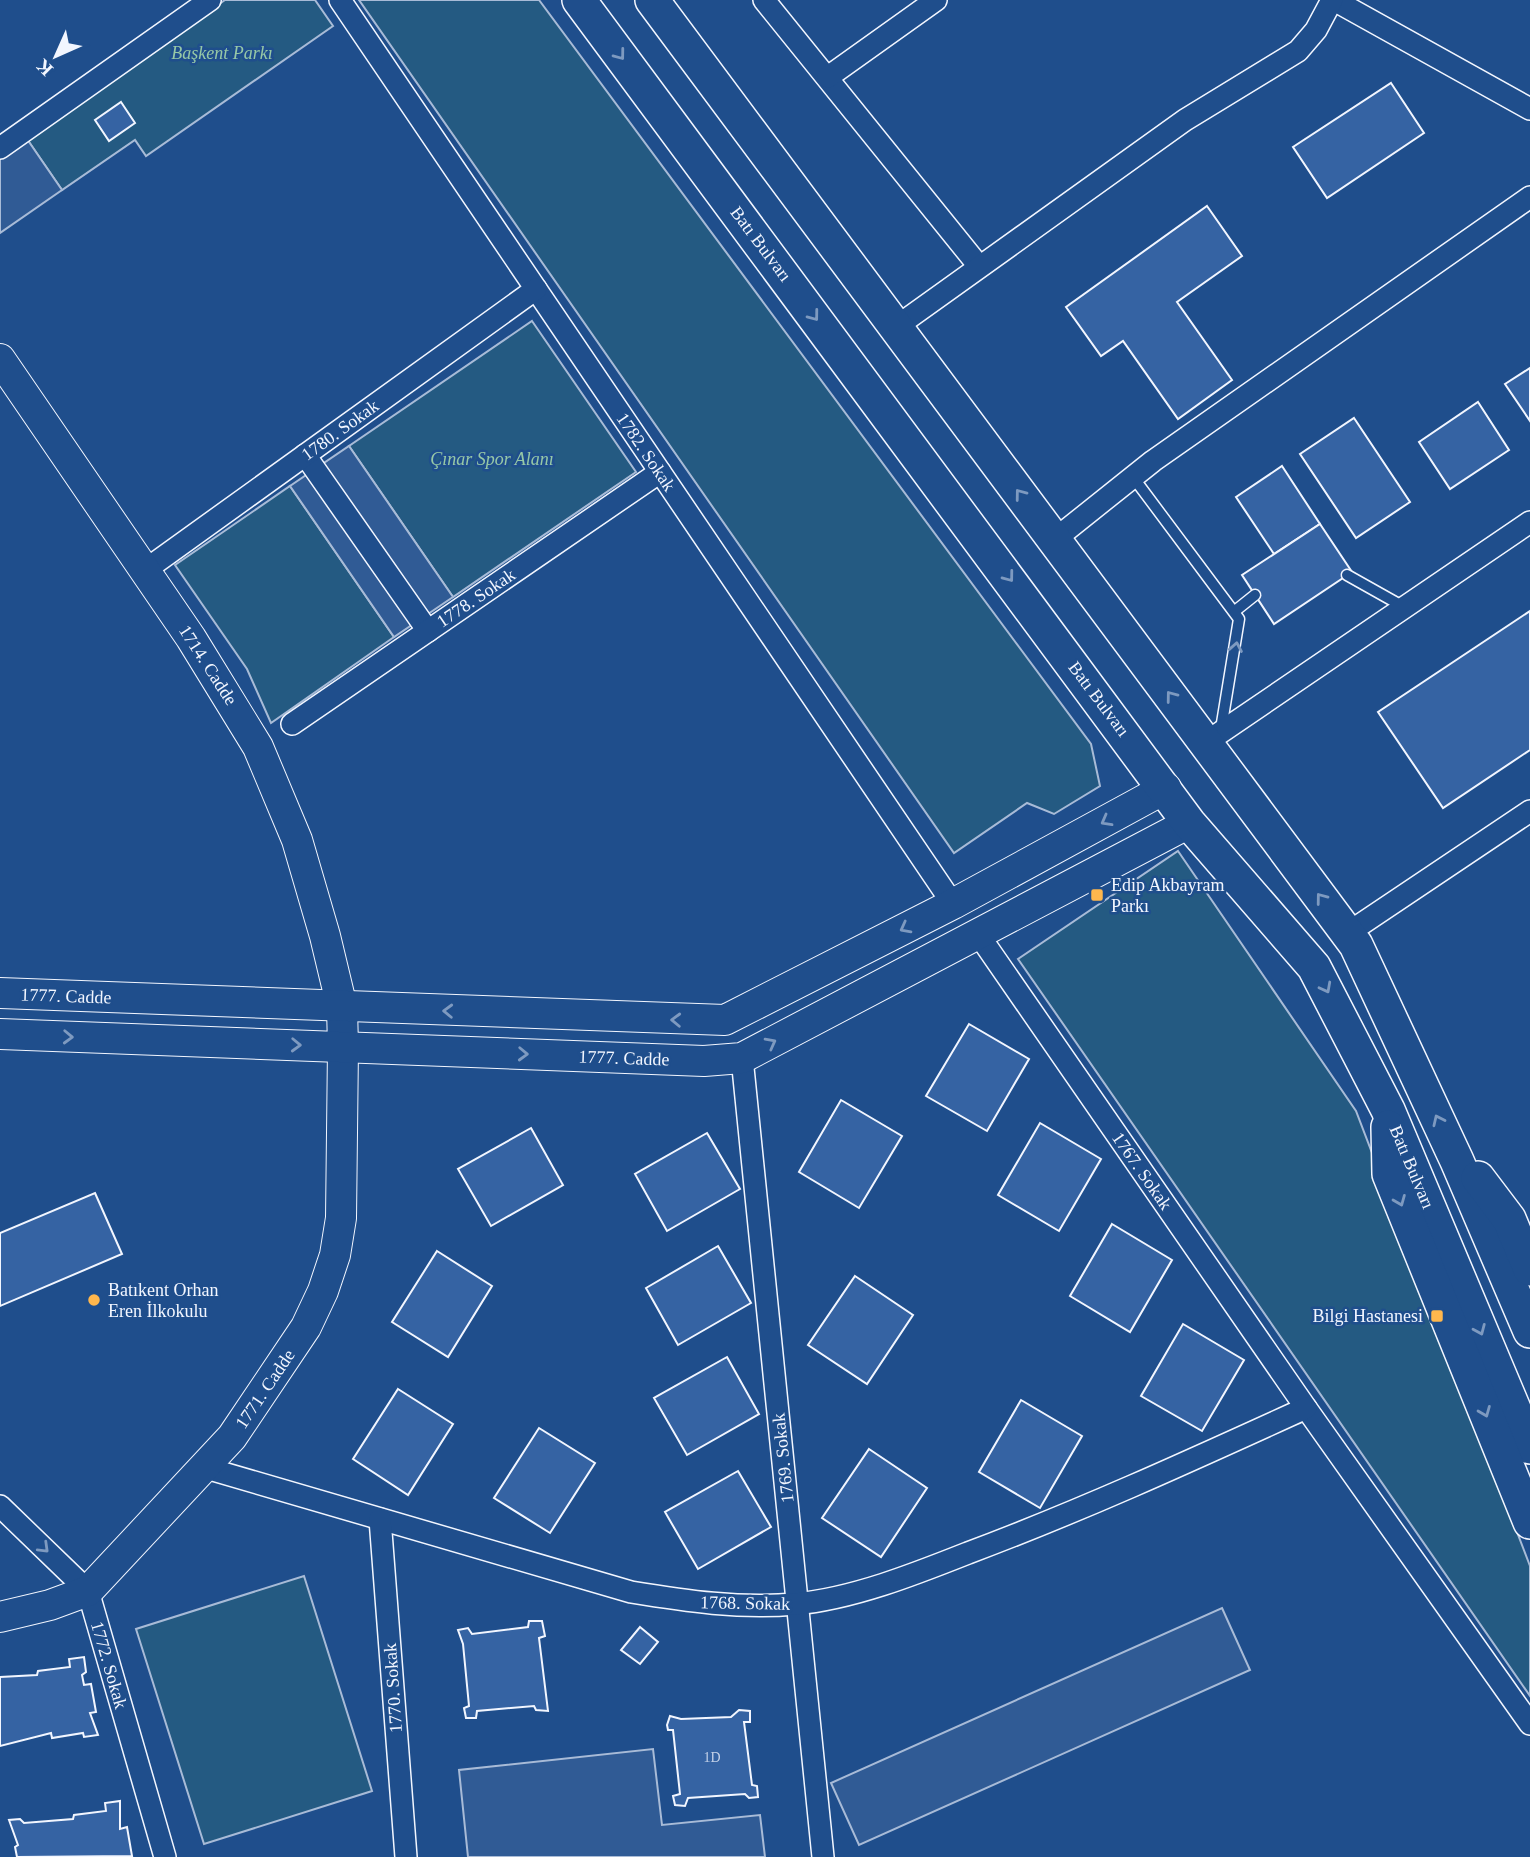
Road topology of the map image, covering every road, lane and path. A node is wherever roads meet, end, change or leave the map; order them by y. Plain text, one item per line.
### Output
1 (210, 0) edge
2 (340, 0) edge
3 (579, 0) edge
4 (652, 0) edge
5 (764, 0) edge
6 (936, 0) edge
7 (1333, 0) edge
8 (828, 77) junction
9 (1530, 109) edge
10 (0, 148) edge
11 (1530, 197) edge
12 (978, 265) junction
13 (536, 289) junction
14 (896, 327) junction
15 (0, 359) edge
16 (305, 455) junction
17 (660, 472) junction
18 (1133, 477) junction
19 (1530, 522) edge
20 (1054, 540) junction
21 (145, 571) junction
22 (1347, 575) dead end
23 (1255, 596) dead end
24 (1404, 607) junction
25 (1235, 611) junction
26 (428, 631) junction
27 (292, 724) dead end
28 (1214, 737) junction
29 (1166, 788) junction
30 (1530, 811) edge
31 (1189, 823) junction
32 (953, 904) junction
33 (1348, 933) junction
34 (978, 934) junction
35 (0, 993) edge
36 (342, 1007) junction
37 (0, 1034) edge
38 (342, 1047) junction
39 (742, 1058) junction
40 (1388, 1110) junction
41 (1457, 1161) junction
42 (1530, 1269) edge
43 (1530, 1331) edge
44 (1306, 1408) junction
45 (1530, 1447) edge
46 (206, 1468) junction
47 (0, 1506) edge
48 (380, 1518) junction
49 (1530, 1522) edge
50 (88, 1591) junction
51 (797, 1604) junction
52 (0, 1617) edge
53 (1530, 1724) edge
54 (165, 1857) edge
55 (406, 1857) edge
56 (823, 1857) edge

1 - 10 street
2 - 13 street, 1782. Sokak
3 -> 29 main road, Batı Bulvarı
4 - 14 main road
5 - 8 street
6 - 8 street
7 - 9 street
7 - 12 street
8 - 12 street
11 - 18 street
12 - 14 street
13 - 16 street, 1780. Sokak
13 - 17 street, 1782. Sokak
20 -> 14 main road
15 - 21 main road, 1714. Cadde
16 - 21 street, 1780. Sokak
16 - 26 street
17 - 26 street, 1778. Sokak
17 - 32 street, 1782. Sokak
18 - 20 street
18 - 25 lane
19 - 24 street
28 -> 20 main road
21 - 36 main road, 1714. Cadde
22 - 24 lane
23 - 25 lane
24 - 28 street
28 -> 25 lane
26 - 27 street, 1778. Sokak
33 -> 28 main road
29 - 31 main road, Batı Bulvarı
29 -> 32 main road, 1777. Cadde
30 - 33 street
31 - 34 main road, 1777. Cadde
31 -> 40 main road, Batı Bulvarı
32 -> 36 main road, 1777. Cadde
41 -> 33 main road
39 -> 34 main road, 1777. Cadde
34 - 44 street, 1767. Sokak
35 - 36 main road, 1777. Cadde
36 - 38 main road, 1714. Cadde
37 -> 38 main road, 1777. Cadde
38 -> 39 main road, 1777. Cadde
38 - 46 main road, 1771. Cadde
39 - 51 street, 1769. Sokak
40 -> 45 main road, Batı Bulvarı
40 -> 49 main road
41 - 42 main road
41 - 43 main road
44 - 51 street, 1768. Sokak
44 - 53 street, 1767. Sokak
46 - 48 street, 1768. Sokak
46 - 50 main road, 1771. Cadde
47 -> 50 street, 1772. Sokak
48 - 51 street, 1768. Sokak
48 - 55 street, 1770. Sokak
50 - 52 main road, 1771. Cadde
50 - 54 street, 1772. Sokak
51 - 56 street, 1769. Sokak

